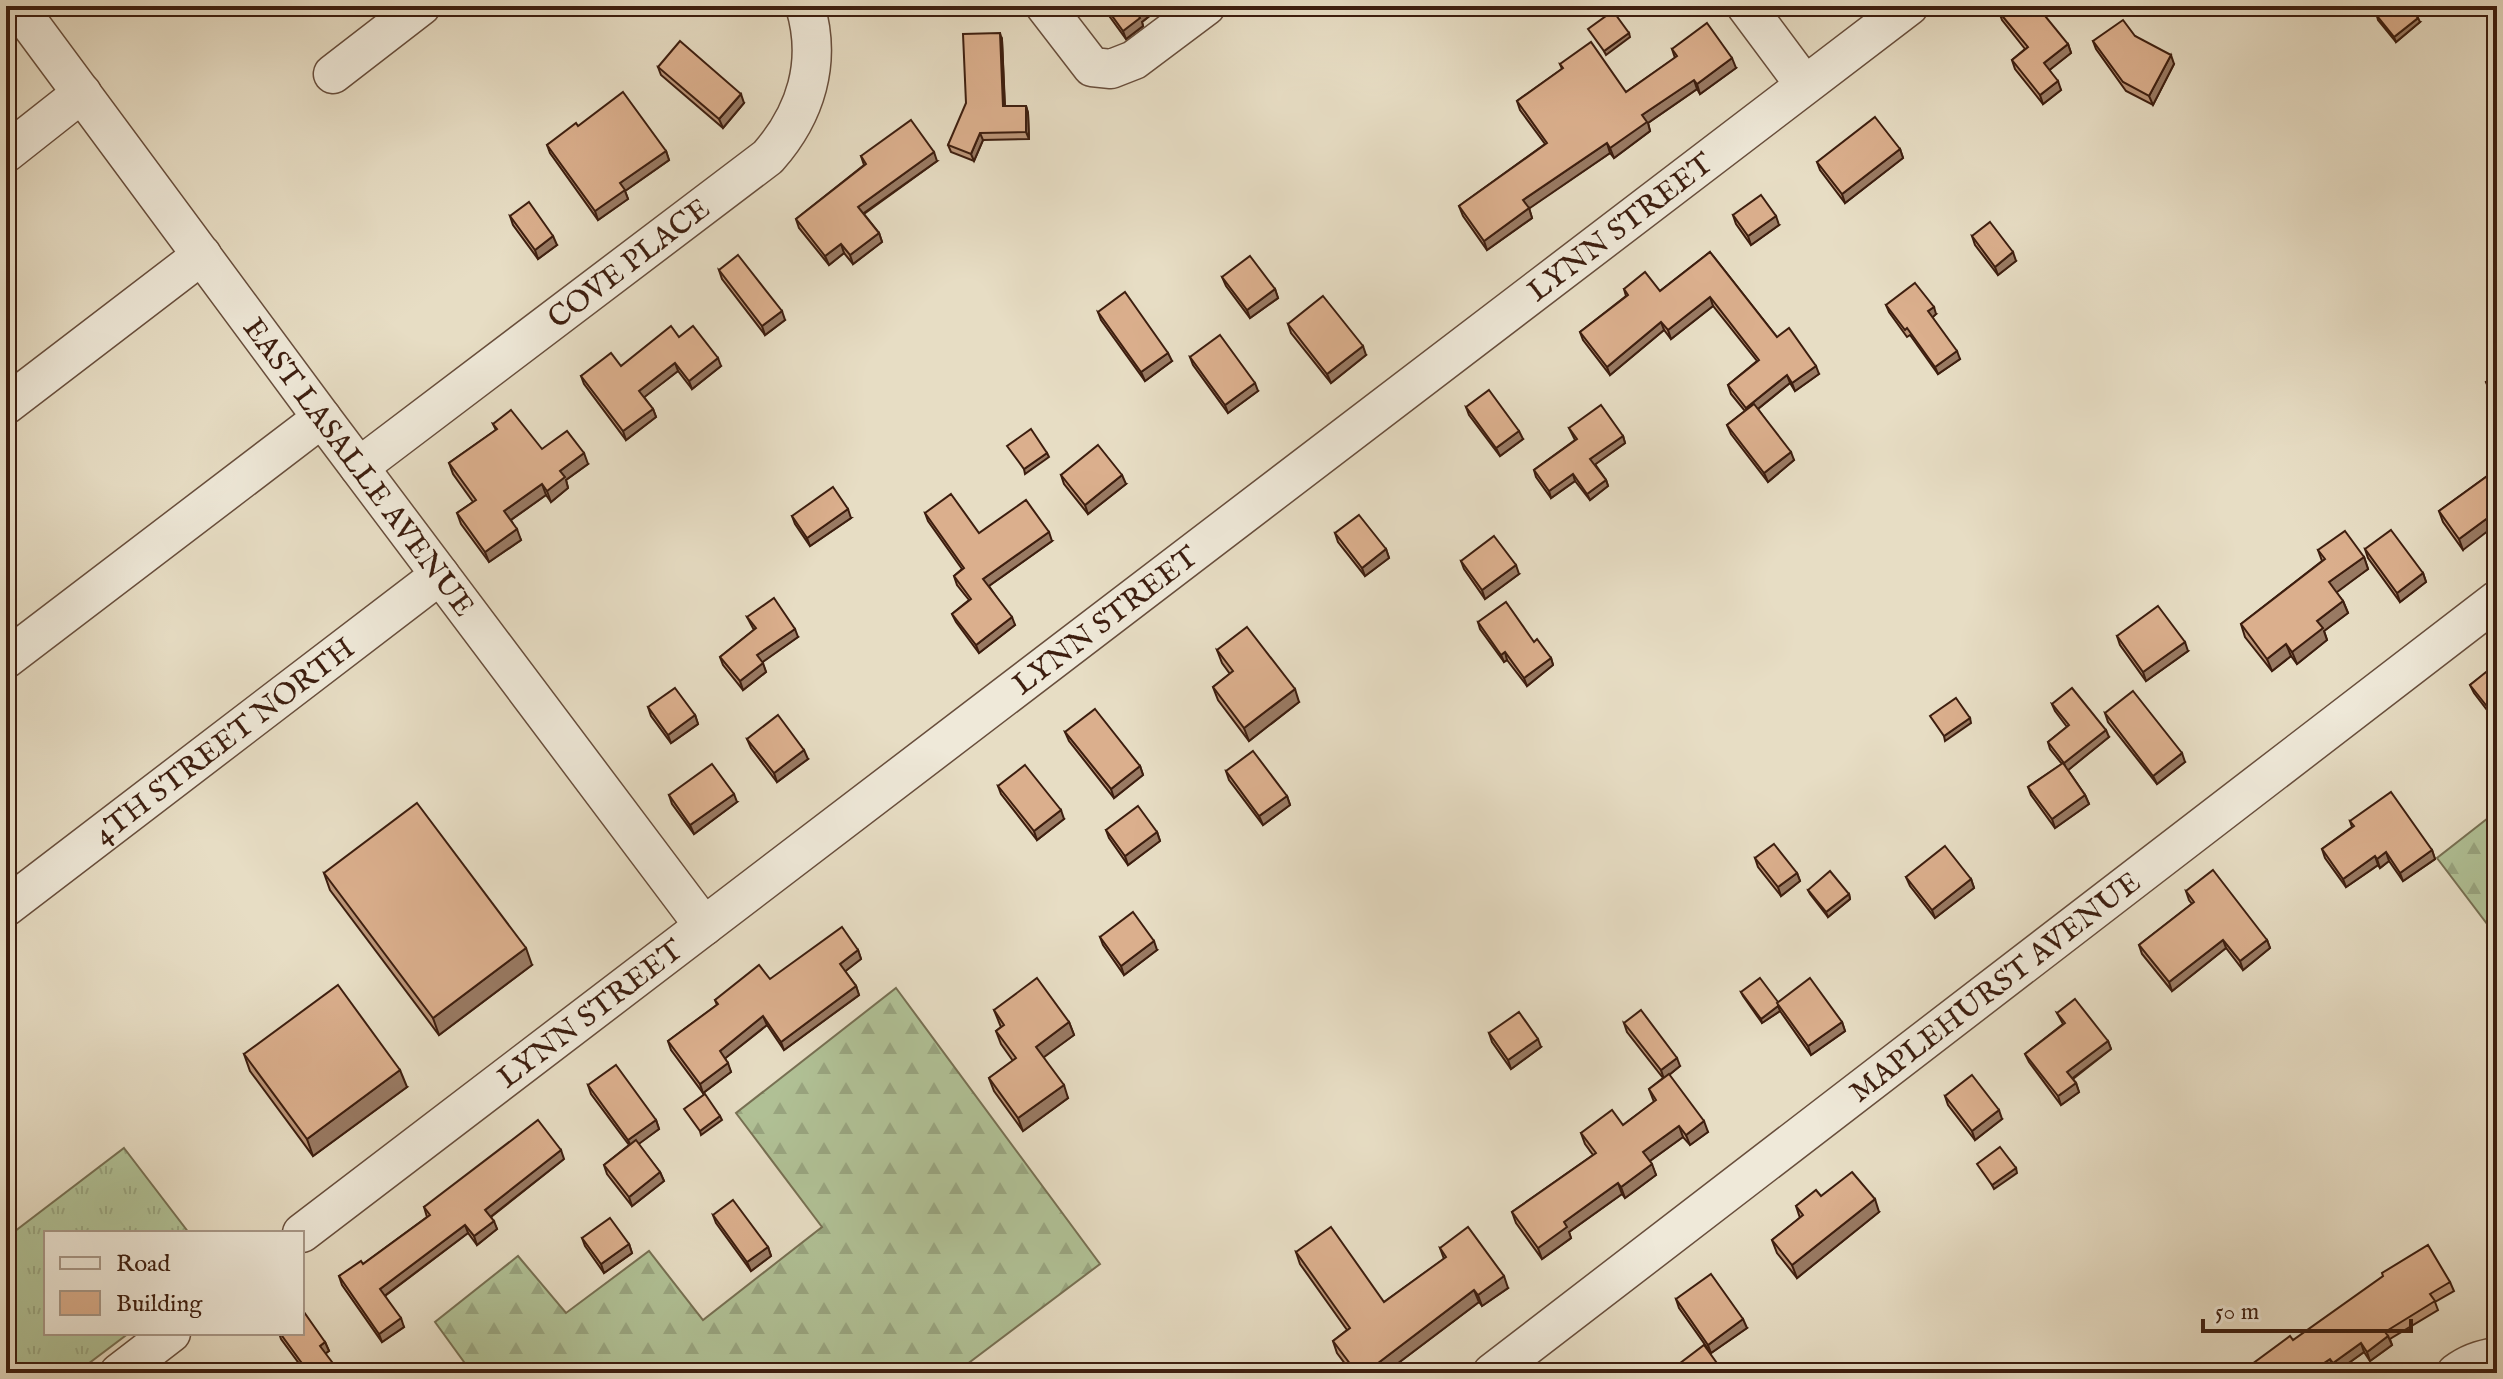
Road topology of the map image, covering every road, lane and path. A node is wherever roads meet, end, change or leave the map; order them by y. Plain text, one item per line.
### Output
1 (17, 6) edge
2 (421, 6) edge
3 (805, 6) edge
4 (1045, 6) edge
5 (1206, 6) edge
6 (1746, 6) edge
7 (1909, 6) edge
8 (333, 74) dead end
9 (1804, 84) junction
10 (82, 93) junction
11 (6, 153) edge
12 (202, 255) junction
13 (6, 405) edge
14 (322, 418) junction
15 (359, 467) junction
16 (440, 575) junction
17 (2497, 600) edge
18 (6, 659) edge
19 (6, 907) edge
20 (704, 926) junction
21 (304, 1231) edge
22 (168, 1335) edge
23 (2497, 1357) edge
24 (119, 1373) edge
25 (1492, 1373) edge
26 (2456, 1373) edge

1 - 10 street, EAST LASALLE AVENUE
2 - 8 street
3 - 15 street, COVE PLACE
4 - 5 street
6 - 9 street
7 - 9 street, LYNN STREET
9 - 20 street, LYNN STREET
10 - 11 street
10 - 12 street, EAST LASALLE AVENUE
12 - 13 street
12 - 14 street, EAST LASALLE AVENUE
14 - 15 street, EAST LASALLE AVENUE
14 - 18 street
15 - 16 street, EAST LASALLE AVENUE
16 - 19 street, 4TH STREET NORTH
16 - 20 street, EAST LASALLE AVENUE
17 - 25 street, MAPLEHURST AVENUE
20 - 21 street, LYNN STREET
22 - 24 street
23 - 26 street

